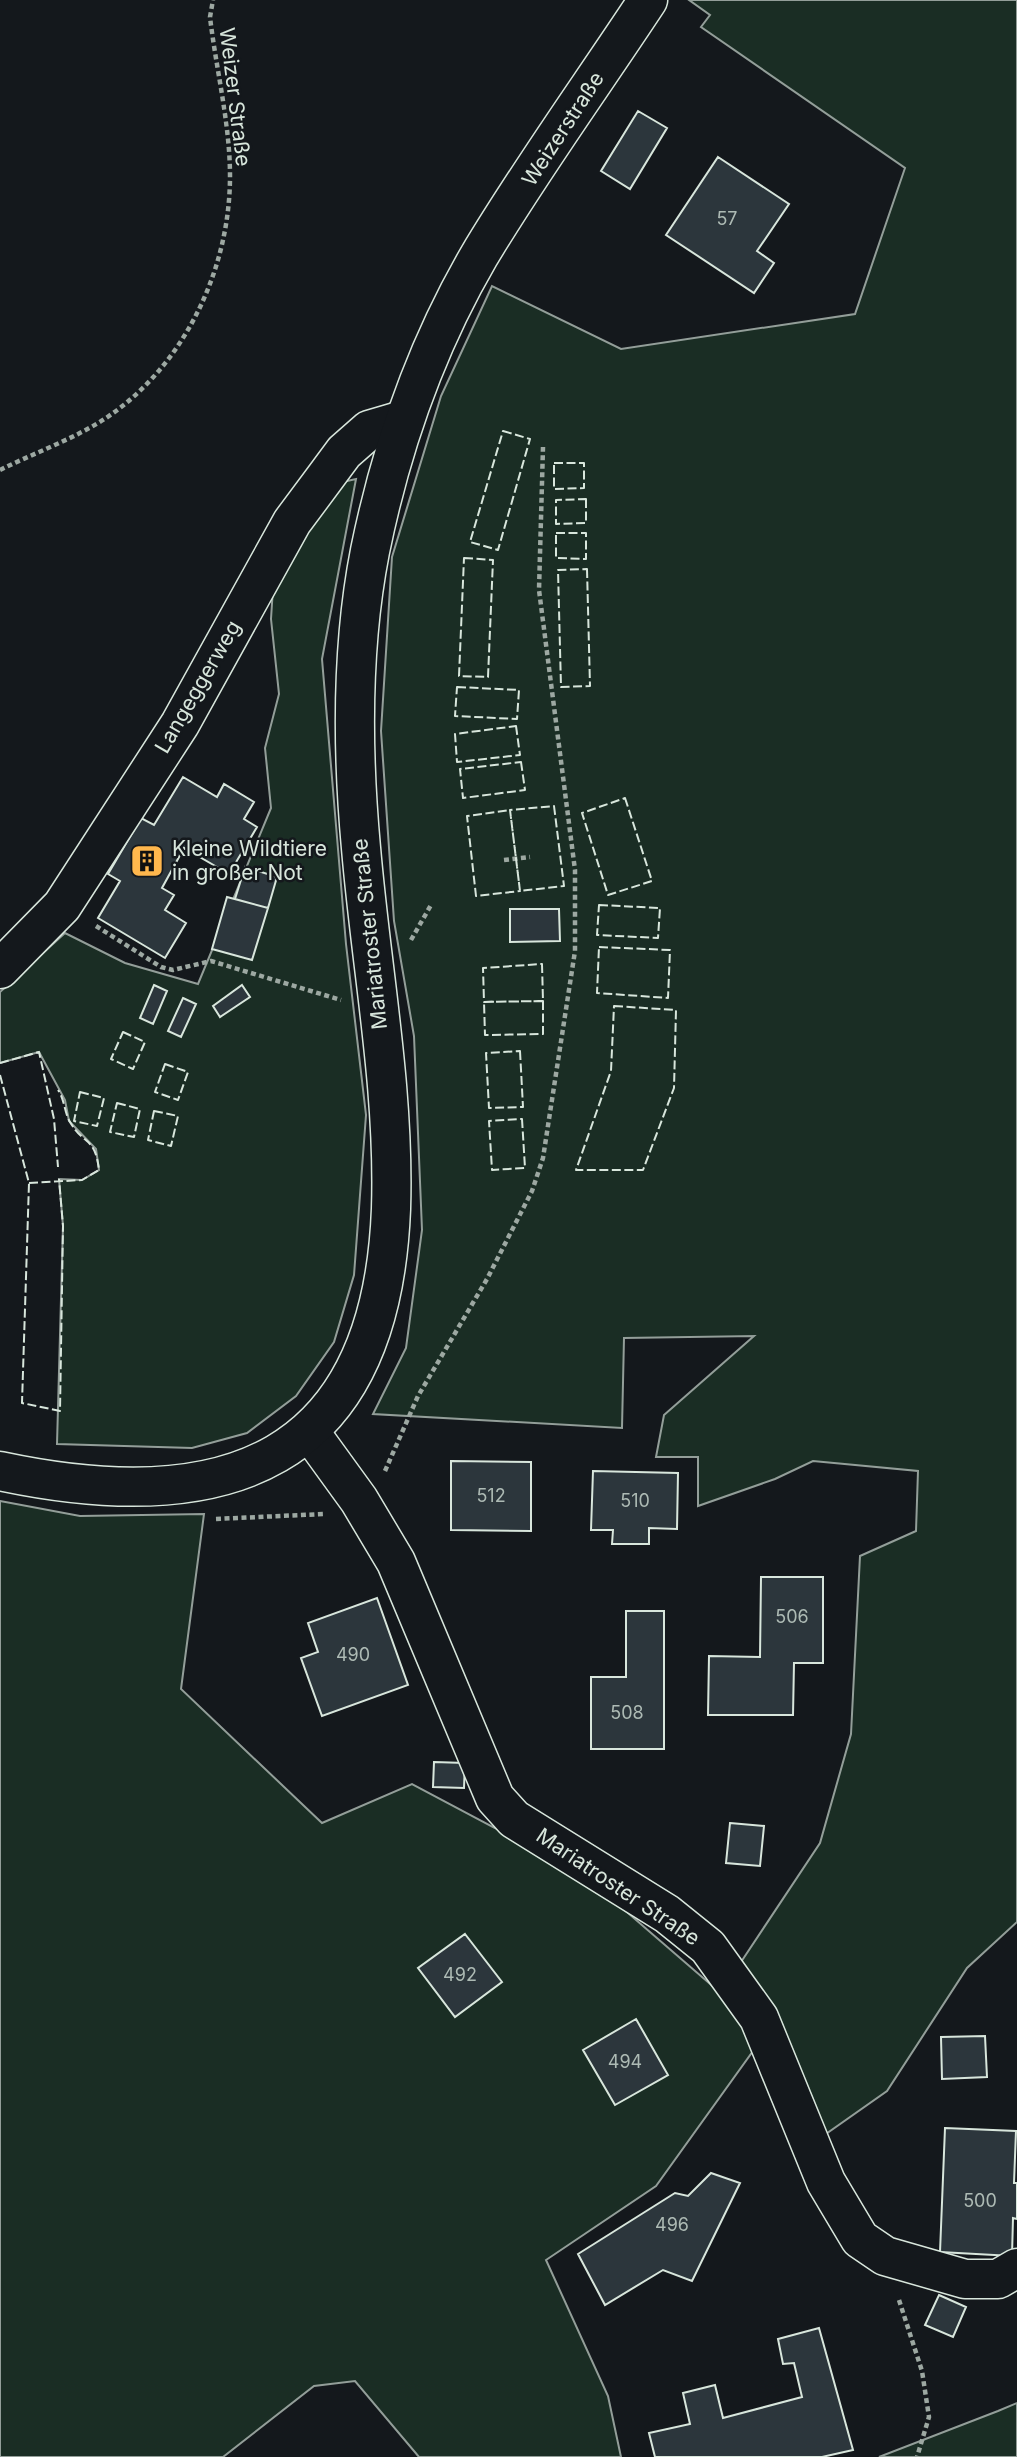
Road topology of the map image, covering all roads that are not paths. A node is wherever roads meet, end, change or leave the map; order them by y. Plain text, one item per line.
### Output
1 (648, 0) edge
2 (403, 420) junction
3 (0, 969) edge
4 (309, 1431) junction
5 (0, 1471) edge
6 (1017, 2268) edge

1 - 2 main road, Weizerstraße
2 - 3 main road, Langeggerweg
2 - 4 main road, Mariatroster Straße
4 - 5 main road, Mariatroster Straße
4 - 6 main road, Mariatroster Straße

